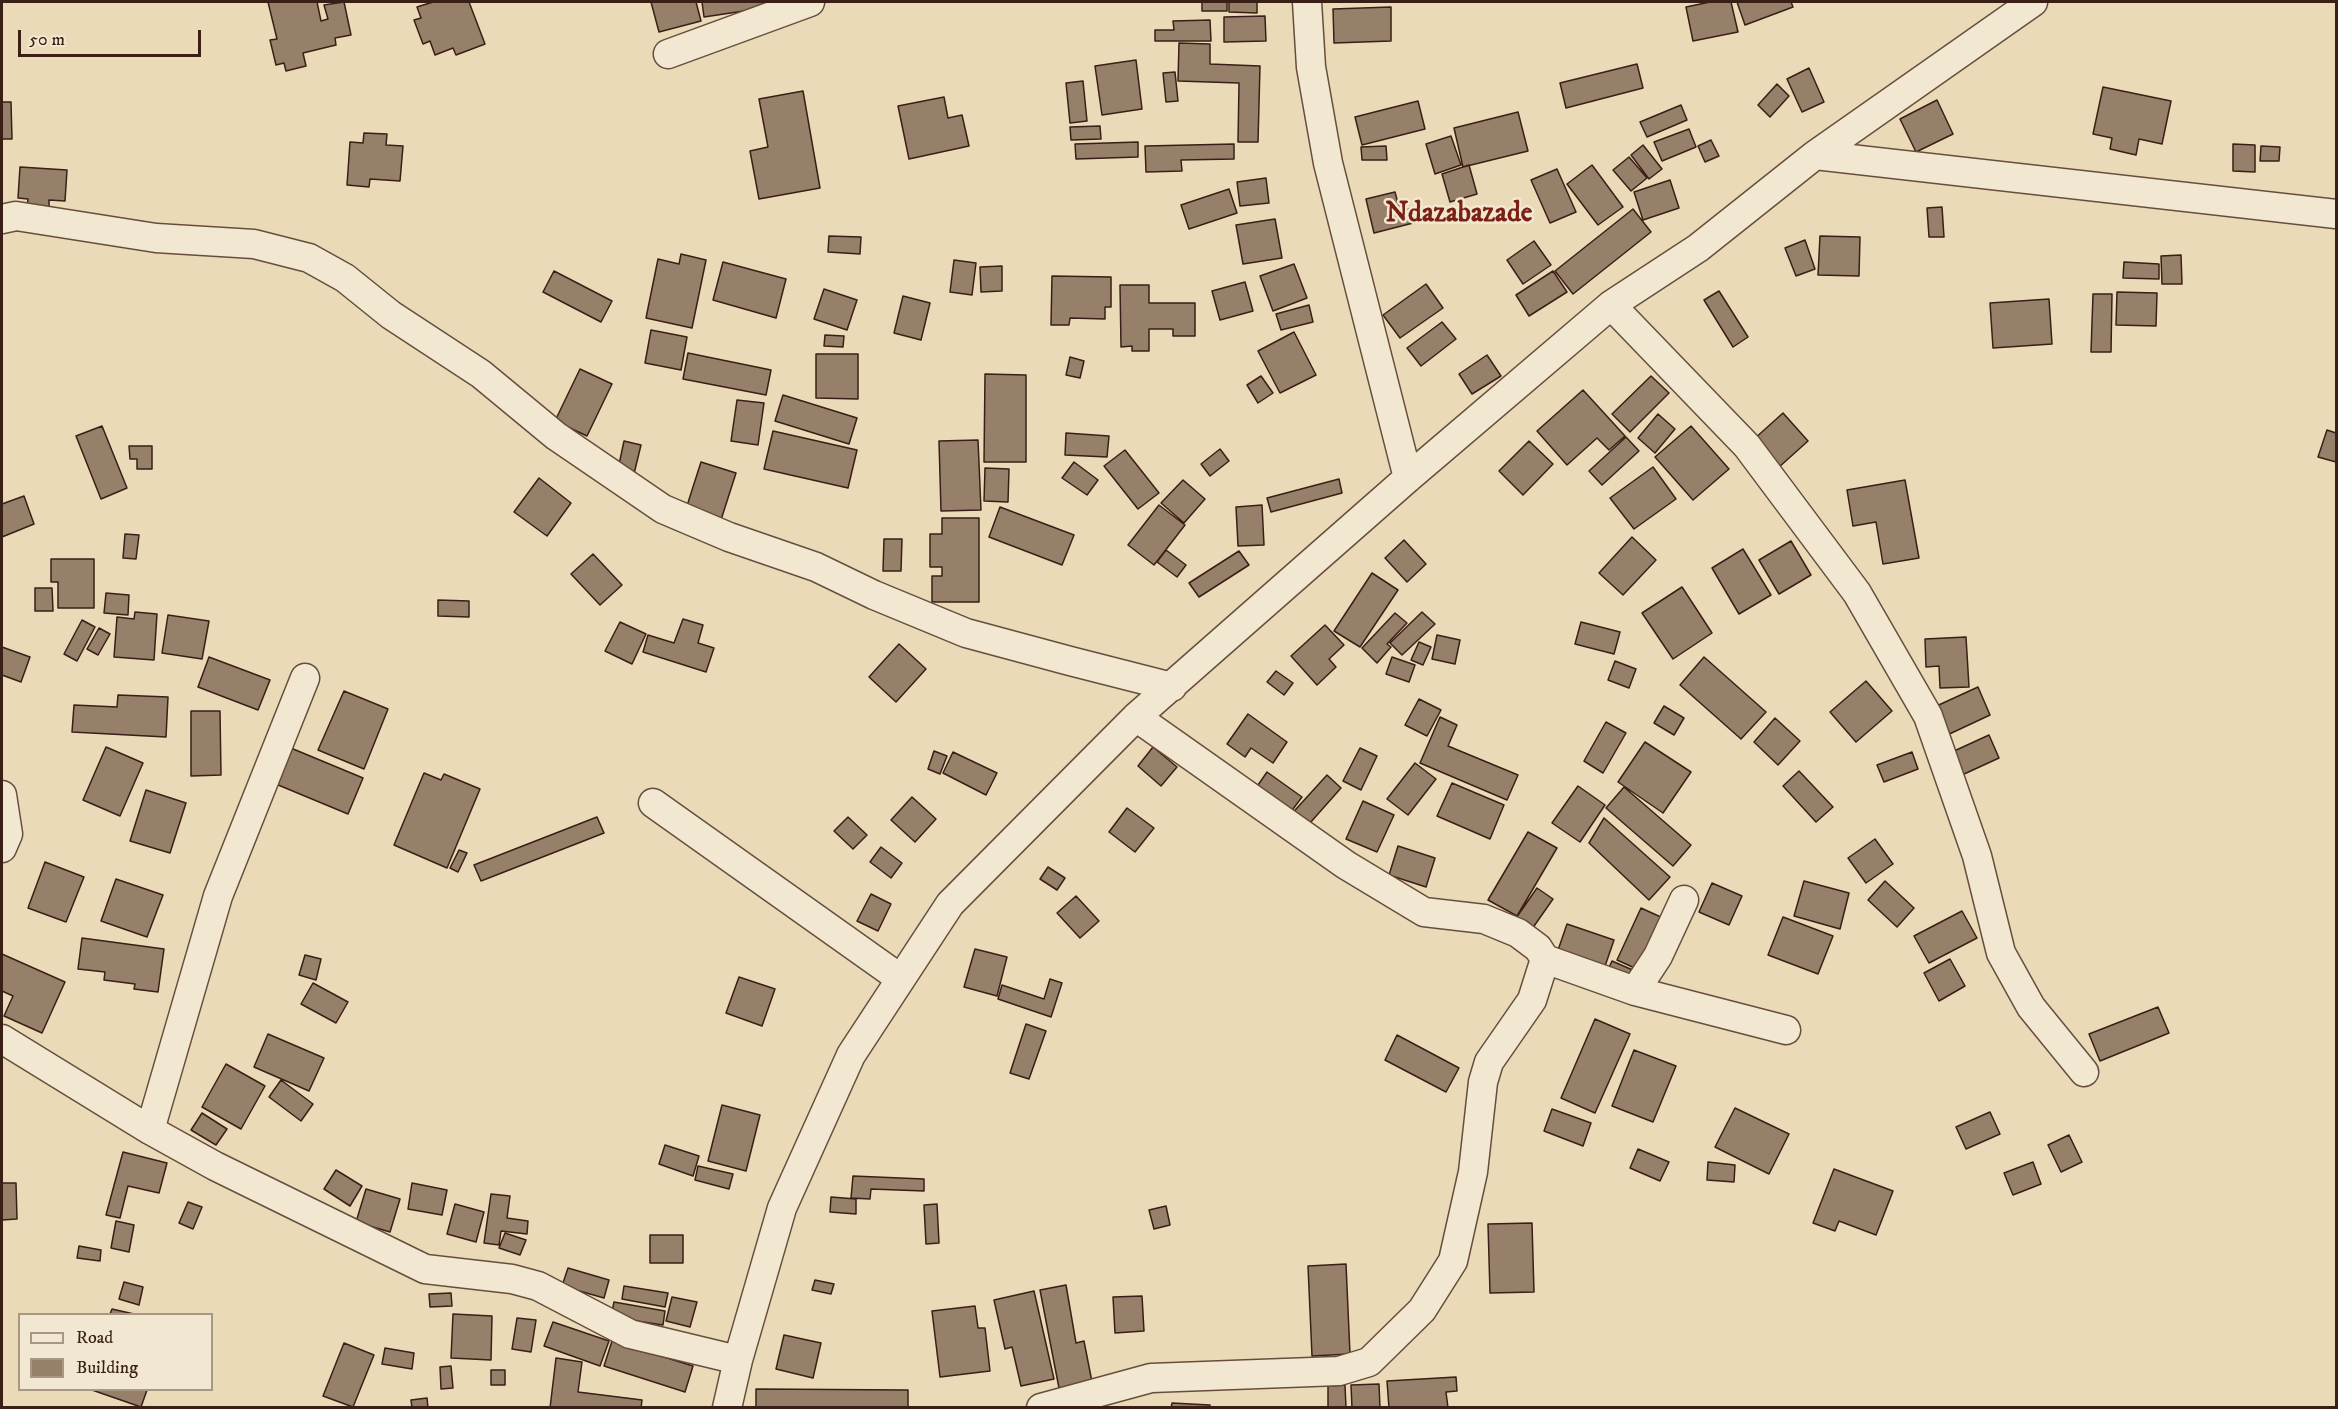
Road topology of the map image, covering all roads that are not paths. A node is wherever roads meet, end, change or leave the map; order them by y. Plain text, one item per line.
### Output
1 (810, 2) edge
2 (1306, 2) edge
3 (2033, 2) edge
4 (668, 54) dead end
5 (1815, 155) junction
6 (2337, 214) edge
7 (2, 219) edge
8 (1611, 305) junction
9 (1408, 478) junction
10 (305, 678) dead end
11 (1172, 687) junction
12 (1136, 717) junction
13 (2, 795) edge
14 (653, 803) dead end
15 (2, 848) edge
16 (1684, 900) dead end
17 (1545, 959) junction
18 (901, 979) junction
19 (1635, 991) junction
20 (1786, 1030) dead end
21 (2, 1039) edge
22 (2085, 1072) dead end
23 (150, 1130) junction
24 (738, 1360) junction
25 (727, 1407) edge
26 (1041, 1407) edge

1 - 4 street
2 - 9 street
3 - 5 street
5 - 6 street
5 - 8 street
7 - 11 street
8 - 9 street
8 - 22 street
9 - 11 street
10 - 23 street
11 - 12 street
12 - 17 street
12 - 18 street
13 - 15 street
14 - 18 street
16 - 19 street
17 - 19 street
17 - 26 street
18 - 24 street
19 - 20 street
21 - 23 street
23 - 24 street
24 - 25 street

